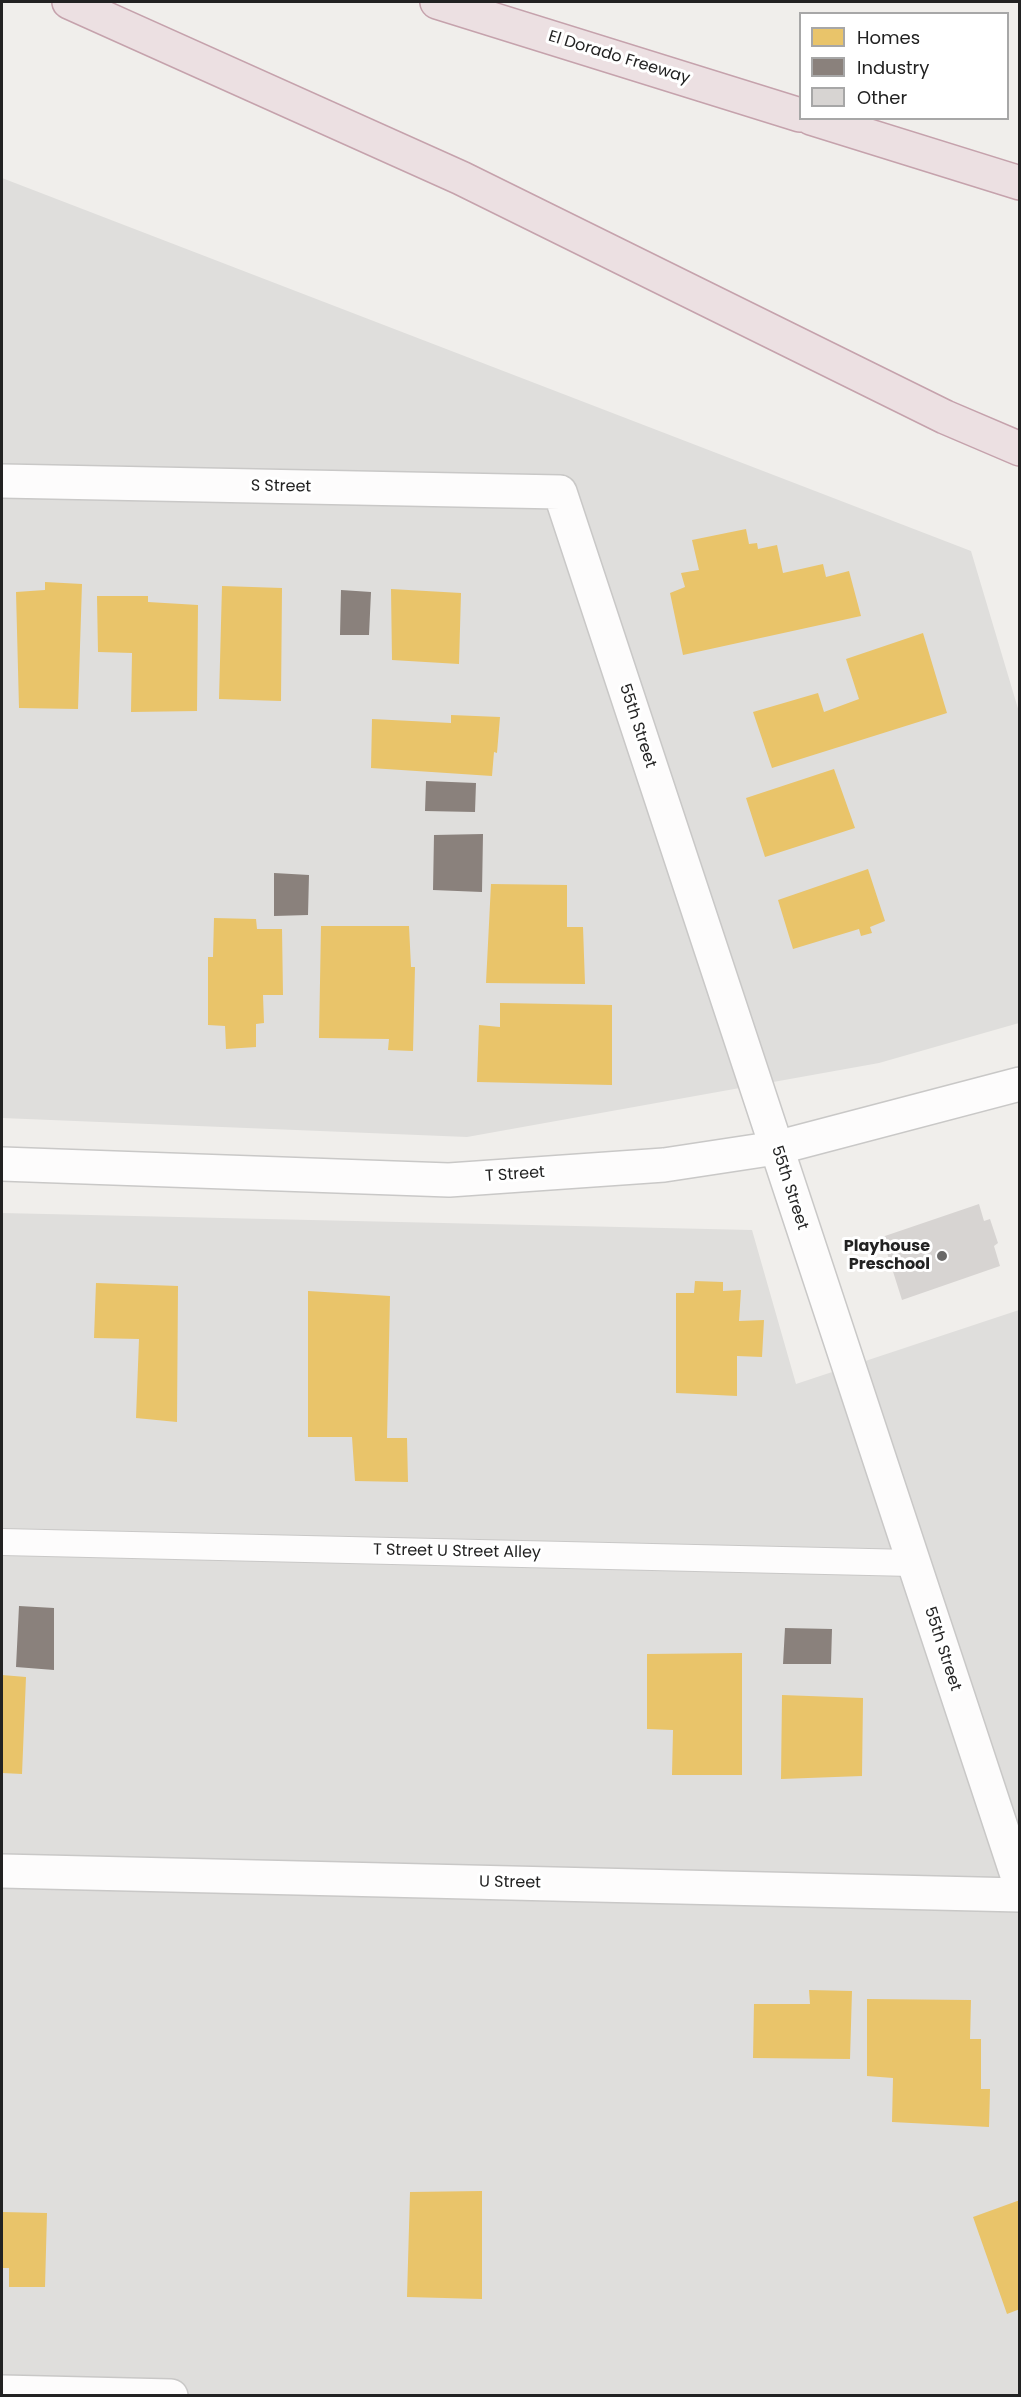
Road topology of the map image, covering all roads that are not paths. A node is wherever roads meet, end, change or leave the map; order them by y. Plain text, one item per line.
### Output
1 (69, 2) edge
2 (437, 2) edge
3 (799, 114) edge
4 (818, 120) edge
5 (1020, 183) edge
6 (1020, 449) edge
7 (2, 482) edge
8 (560, 492) joint
9 (1020, 1084) edge
10 (776, 1148) junction
11 (2, 1164) edge
12 (2, 1542) edge
13 (912, 1563) junction
14 (2, 1871) edge
15 (1020, 1884) edge
16 (1020, 1895) edge
17 (12, 2393) edge
18 (171, 2396) edge

1 - 6 highway
2 - 3 highway, El Dorado Freeway
4 - 5 highway
7 - 8 street, S Street
8 - 10 street, 55th Street
9 - 10 street, T Street
10 - 11 street, T Street
10 - 13 street, 55th Street
12 - 13 lane, T Street U Street Alley
13 - 15 street, 55th Street
14 - 16 street, U Street
17 - 18 street

